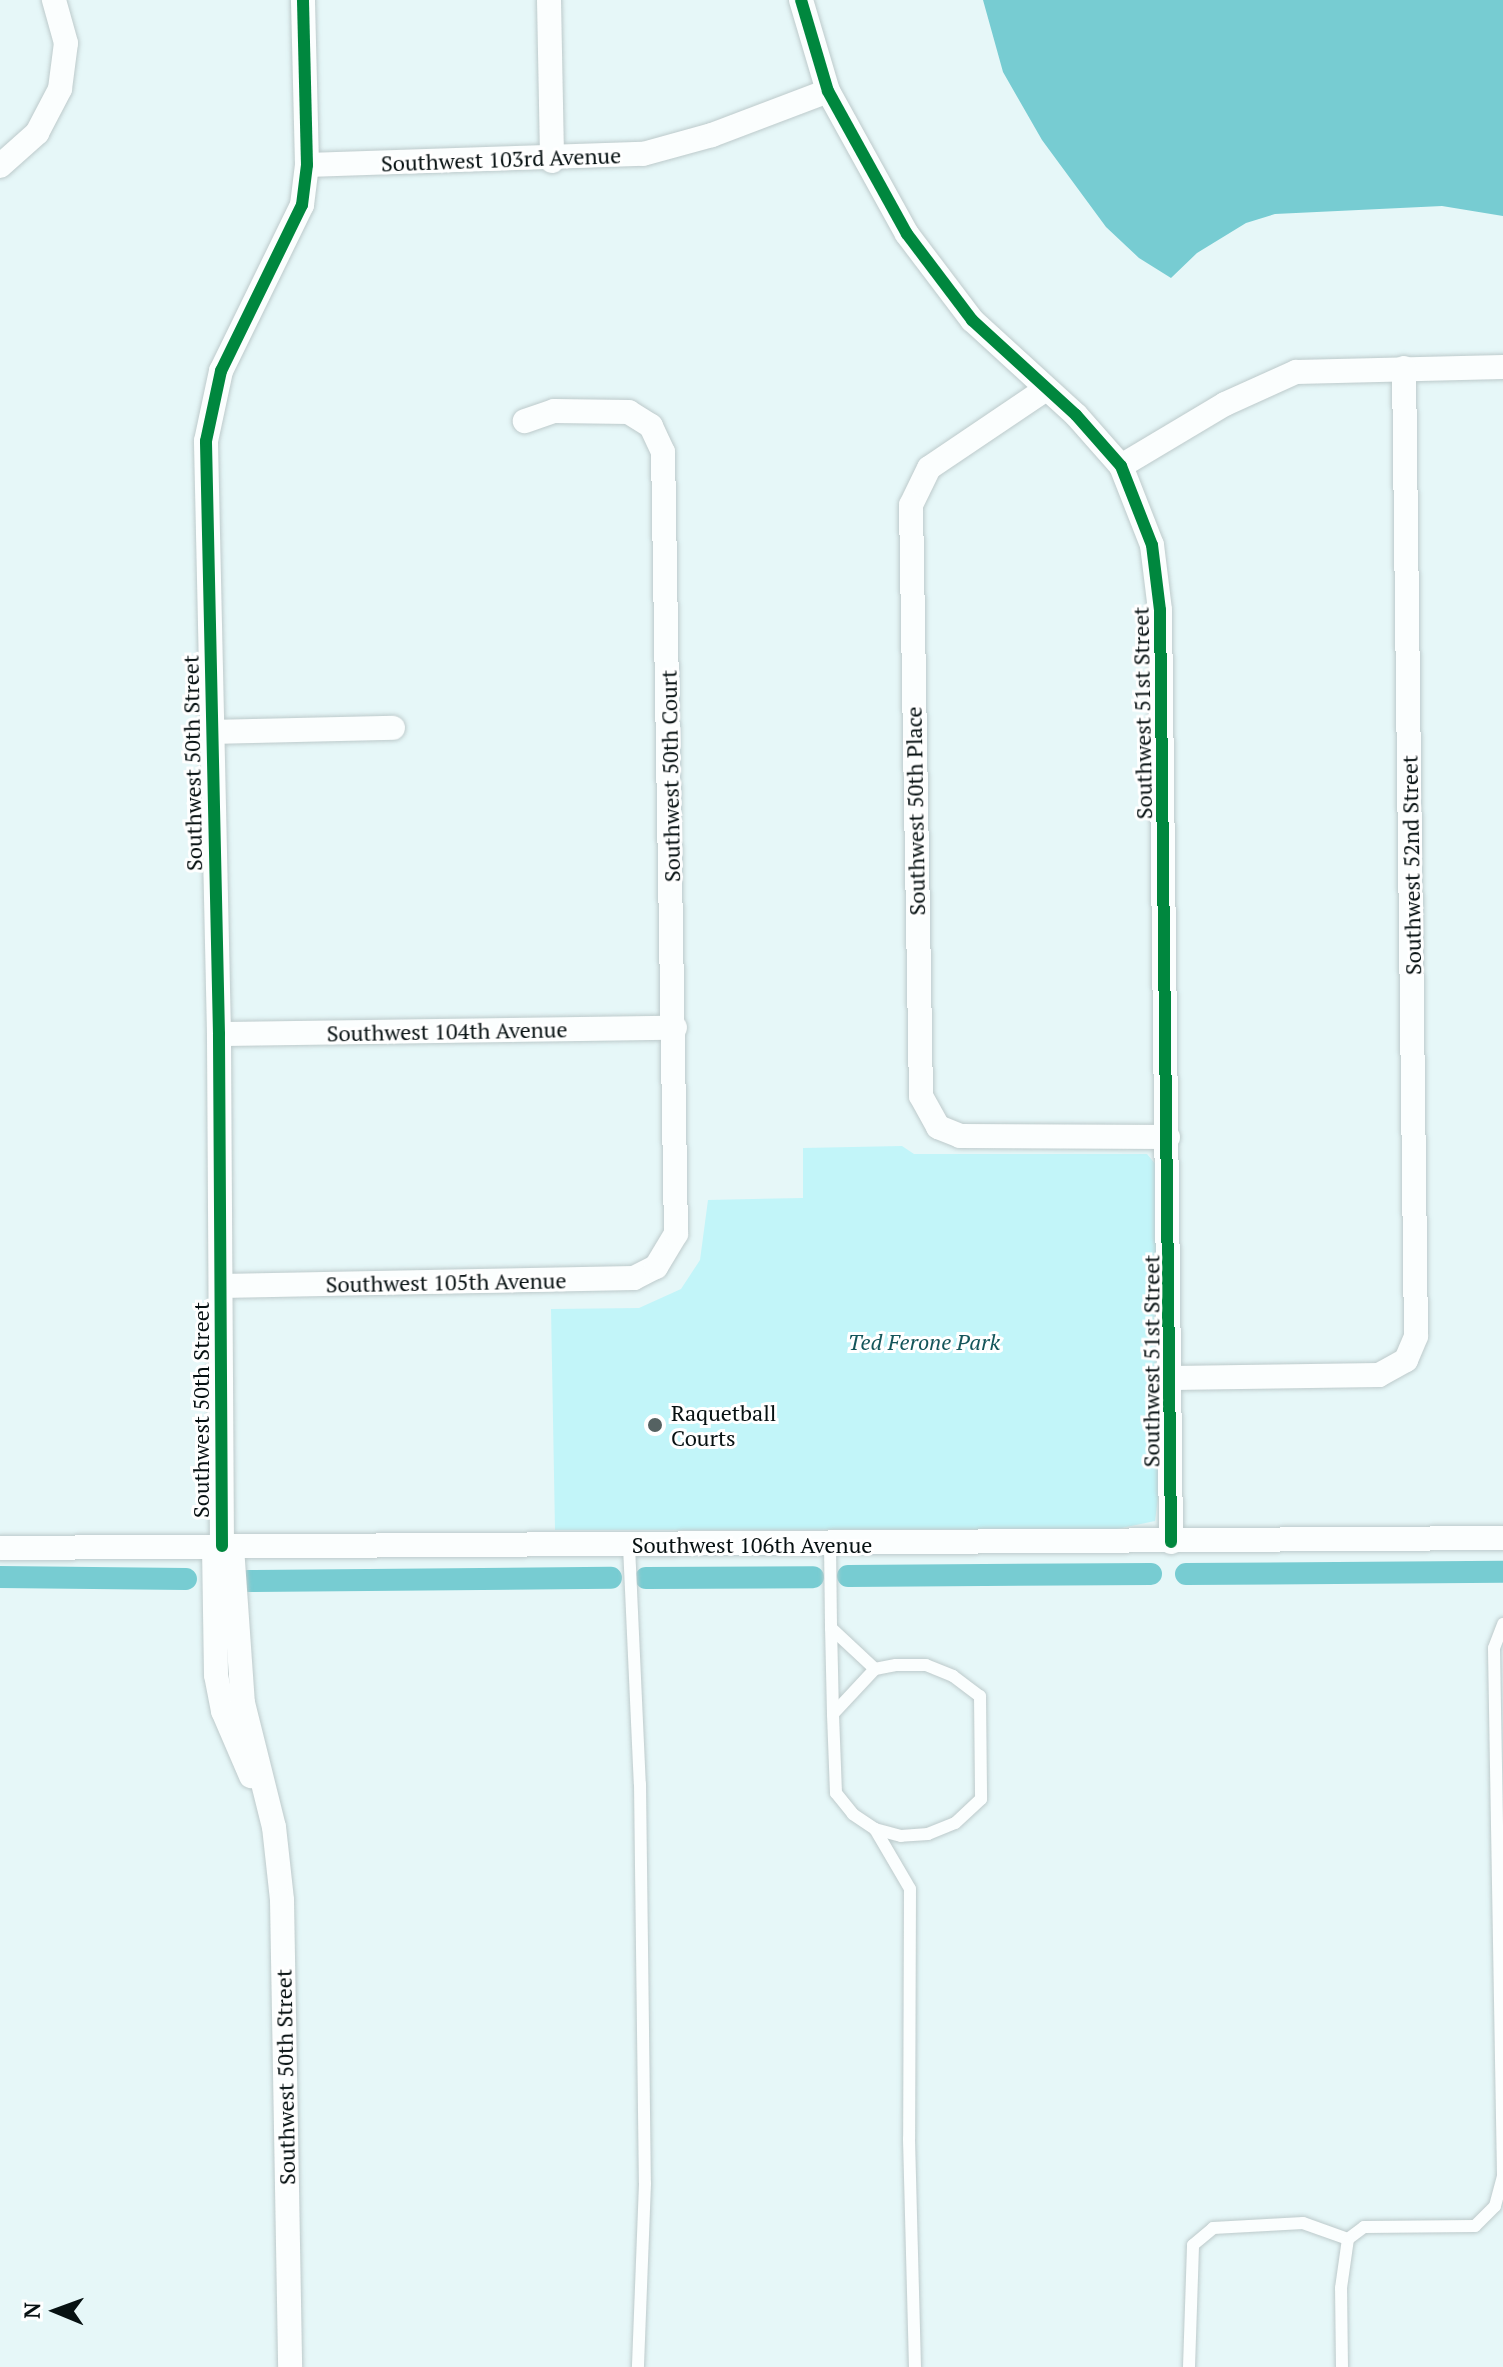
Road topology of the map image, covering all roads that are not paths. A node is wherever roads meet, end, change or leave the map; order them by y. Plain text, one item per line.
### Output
1 (54, 0) edge
2 (303, 0) edge
3 (549, 0) edge
4 (801, 0) edge
5 (828, 91) junction
6 (552, 161) junction
7 (307, 165) junction
8 (0, 166) edge
9 (1503, 367) edge
10 (1404, 368) junction
11 (1046, 389) junction
12 (525, 421) dead end
13 (1121, 466) junction
14 (393, 728) dead end
15 (211, 732) junction
16 (675, 1028) junction
17 (219, 1034) junction
18 (1168, 1137) junction
19 (664, 1258) joint
20 (221, 1286) junction
21 (1173, 1378) junction
22 (1503, 1538) edge
23 (1171, 1542) junction
24 (830, 1544) junction
25 (629, 1546) junction
26 (223, 1547) junction
27 (0, 1548) edge
28 (1503, 1624) edge
29 (831, 1628) junction
30 (875, 1669) junction
31 (833, 1714) junction
32 (875, 1829) junction
33 (1348, 2239) junction
34 (290, 2367) edge
35 (638, 2367) edge
36 (915, 2367) edge
37 (1189, 2367) edge
38 (1342, 2367) edge

1 - 8 street
2 - 7 street, Southwest 50th Street
3 - 6 street
4 - 5 street, Southwest 51st Street
5 - 6 street, Southwest 103rd Avenue
5 - 11 street, Southwest 51st Street
6 - 7 street, Southwest 103rd Avenue
7 - 15 street, Southwest 50th Street
9 - 10 street
10 - 13 street
10 - 21 street, Southwest 52nd Street
11 - 13 street, Southwest 51st Street
11 - 18 street, Southwest 50th Place
12 - 16 street, Southwest 50th Court
13 - 18 street, Southwest 51st Street
14 - 15 street
15 - 17 street, Southwest 50th Street
16 - 17 street, Southwest 104th Avenue
16 - 19 street, Southwest 50th Court
17 - 20 street, Southwest 50th Street
18 - 21 street, Southwest 51st Street
19 - 20 street, Southwest 105th Avenue
20 - 26 street, Southwest 50th Street
21 - 23 street, Southwest 51st Street
22 - 23 street, Southwest 106th Avenue
23 - 24 street, Southwest 106th Avenue
24 - 25 street, Southwest 106th Avenue
24 - 29 lane
25 - 26 street, Southwest 106th Avenue
25 - 35 lane
26 - 27 street, Southwest 106th Avenue
26 - 34 street, Southwest 50th Street
28 - 33 lane
29 - 30 lane
29 - 31 lane
30 - 31 lane
30 - 32 lane
31 - 32 lane
32 - 36 lane
33 - 37 lane
33 - 38 lane

